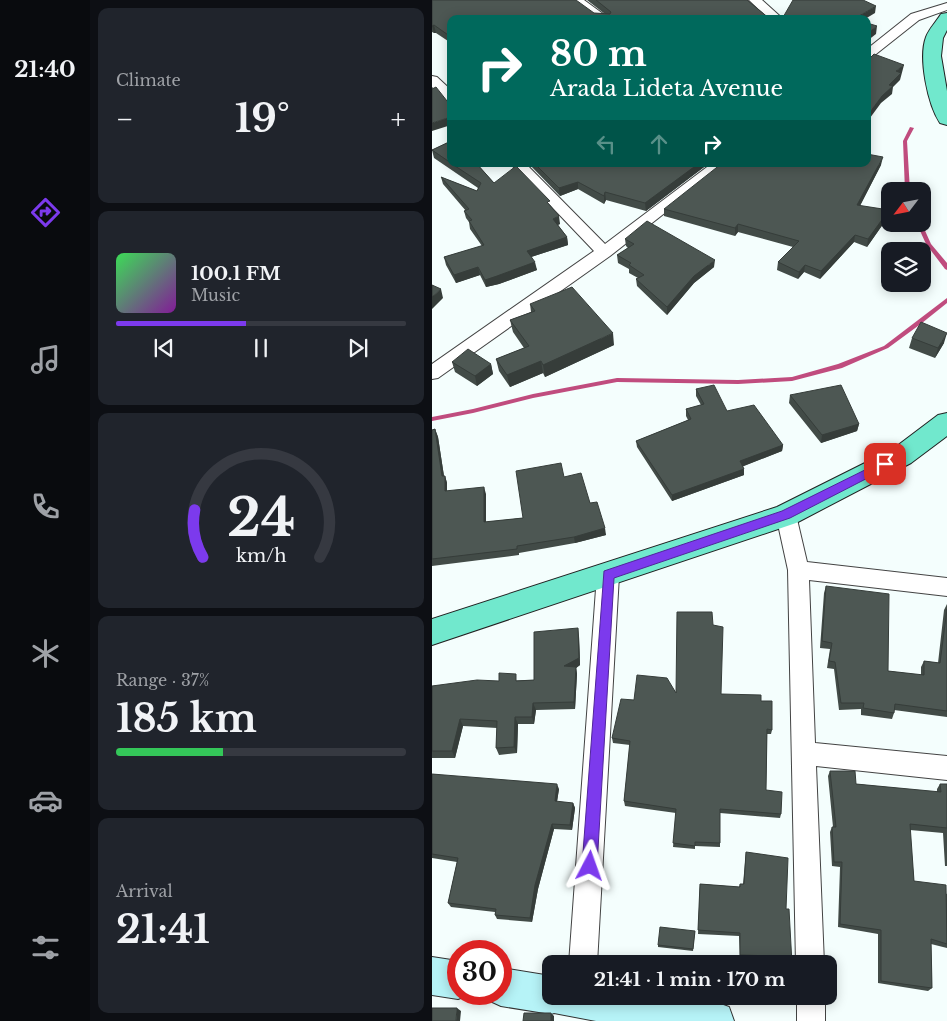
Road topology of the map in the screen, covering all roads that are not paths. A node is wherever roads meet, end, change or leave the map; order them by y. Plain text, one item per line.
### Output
1 (576, 0) edge
2 (755, 0) edge
3 (946, 6) edge
4 (592, 15) edge
5 (772, 15) edge
6 (946, 18) edge
7 (871, 52) edge
8 (432, 80) edge
9 (447, 93) edge
10 (946, 119) edge
11 (521, 167) edge
12 (716, 167) edge
13 (604, 252) junction
14 (432, 373) edge
15 (946, 422) edge
16 (786, 515) junction
17 (798, 570) junction
18 (608, 575) junction
19 (946, 587) edge
20 (432, 632) edge
21 (804, 753) junction
22 (946, 768) edge
23 (576, 955) edge
24 (810, 955) edge
25 (432, 976) edge
26 (447, 978) edge
27 (512, 988) edge
28 (542, 992) edge
29 (628, 1005) edge
30 (811, 1005) edge
31 (715, 1021) edge
32 (811, 1021) edge

1 - 4 street
2 - 5 street
3 - 7 street
6 - 10 highway
8 - 9 street
11 - 13 street
12 - 13 street
13 - 14 street
15 - 16 highway
16 - 17 street
16 - 18 highway
17 - 19 street
17 - 21 street
18 - 20 highway
18 - 23 street
21 - 22 street
21 - 24 street
25 - 26 main road
27 - 28 main road
29 - 31 main road
30 - 32 street

